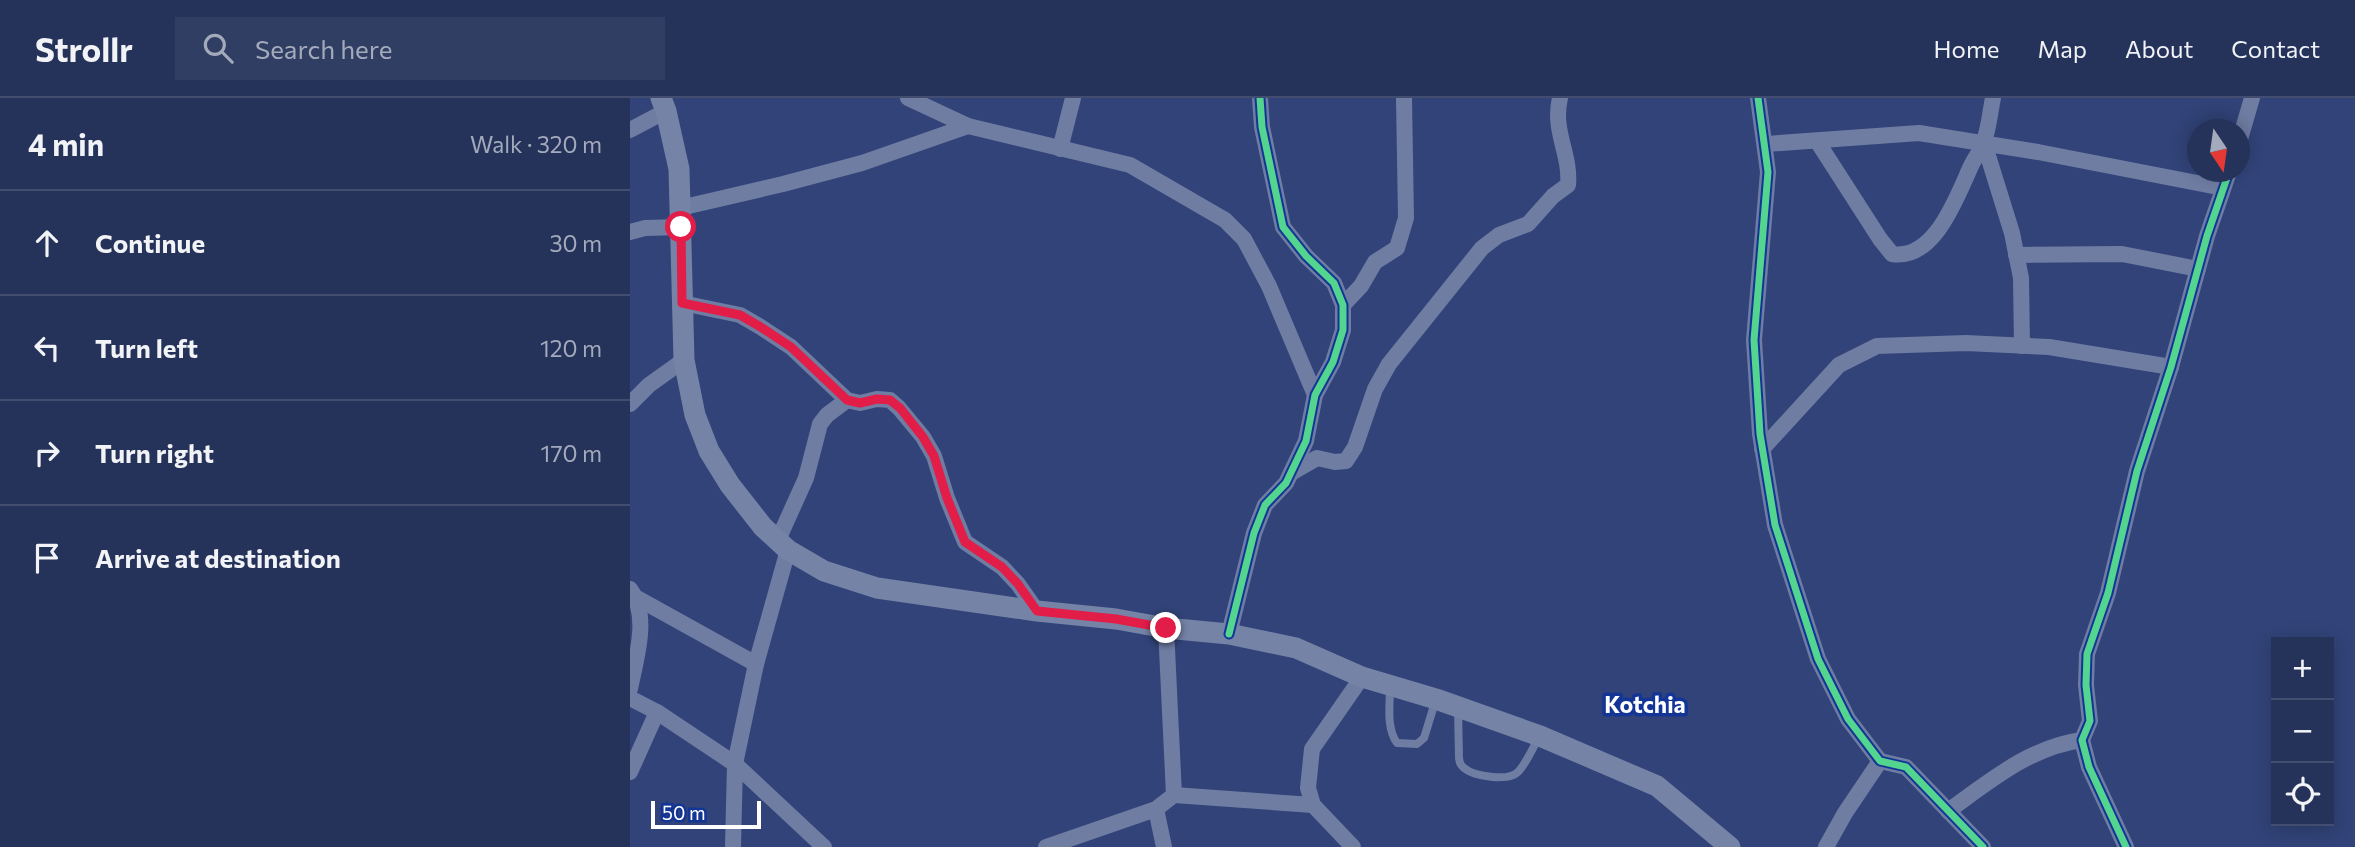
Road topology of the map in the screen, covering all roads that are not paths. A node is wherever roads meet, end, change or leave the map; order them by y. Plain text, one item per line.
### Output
1 (908, 98) edge
2 (1073, 98) edge
3 (1260, 98) edge
4 (1404, 98) edge
5 (1560, 98) edge
6 (1758, 98) edge
7 (1993, 98) edge
8 (2252, 98) edge
9 (664, 104) edge
10 (2245, 119) edge
11 (968, 127) junction
12 (630, 130) edge
13 (1817, 141) junction
14 (1984, 143) junction
15 (1766, 144) junction
16 (1060, 149) junction
17 (2225, 182) edge
18 (2223, 188) junction
19 (680, 218) junction
20 (630, 232) edge
21 (2016, 255) junction
22 (2198, 269) junction
23 (682, 303) junction
24 (1343, 304) junction
25 (2022, 346) junction
26 (684, 360) junction
27 (2171, 367) junction
28 (1315, 395) junction
29 (847, 400) junction
30 (630, 404) edge
31 (1762, 449) junction
32 (1290, 473) junction
33 (783, 545) junction
34 (634, 594) edge
35 (1037, 611) junction
36 (1166, 628) junction
37 (1229, 634) junction
38 (756, 664) junction
39 (1362, 677) junction
40 (1390, 686) junction
41 (630, 689) edge
42 (630, 698) edge
43 (1436, 699) junction
44 (1458, 707) junction
45 (657, 712) junction
46 (1540, 736) junction
47 (2082, 740) junction
48 (1880, 761) junction
49 (735, 764) junction
50 (630, 772) edge
51 (1174, 795) junction
52 (1313, 805) junction
53 (1156, 809) junction
54 (1948, 811) junction
55 (733, 847) edge
56 (824, 847) edge
57 (1046, 847) edge
58 (1164, 847) edge
59 (1353, 847) edge
60 (1730, 847) edge
61 (1826, 847) edge
62 (1983, 847) edge
63 (2126, 847) edge

1 - 11 street
2 - 16 street
3 - 24 street
4 - 24 street
5 - 32 street
6 - 15 street
7 - 14 street
8 - 10 street
9 - 12 street
9 - 19 main road
11 - 16 street
11 - 19 street
13 - 14 street
13 - 14 street
13 - 15 street
14 - 18 street
14 - 21 street
15 - 31 street
16 - 28 street
17 - 18 street
18 - 22 street
19 - 20 street
19 - 23 main road
21 - 22 street
21 - 25 street
22 - 27 street
23 - 26 main road
23 - 29 street
24 - 28 street
25 - 27 street
25 - 31 street
26 - 30 street
26 - 33 main road
27 - 47 street
28 - 32 street
29 - 33 street
29 - 35 street
31 - 48 street
32 - 37 street
33 - 35 main road
33 - 38 street
34 - 38 street
34 - 41 street
35 - 36 main road
36 - 37 main road
36 - 51 street
37 - 39 main road
38 - 49 street
39 - 40 main road
39 - 52 street
40 - 43 main road
40 - 43 lane
42 - 45 street
43 - 44 main road
44 - 46 main road
44 - 46 lane
45 - 49 street
45 - 50 street
46 - 60 main road
47 - 54 street
47 - 63 street
48 - 54 street
48 - 61 street
49 - 55 street
49 - 56 street
51 - 52 street
51 - 53 street
52 - 59 street
53 - 57 street
53 - 58 street
54 - 62 street

